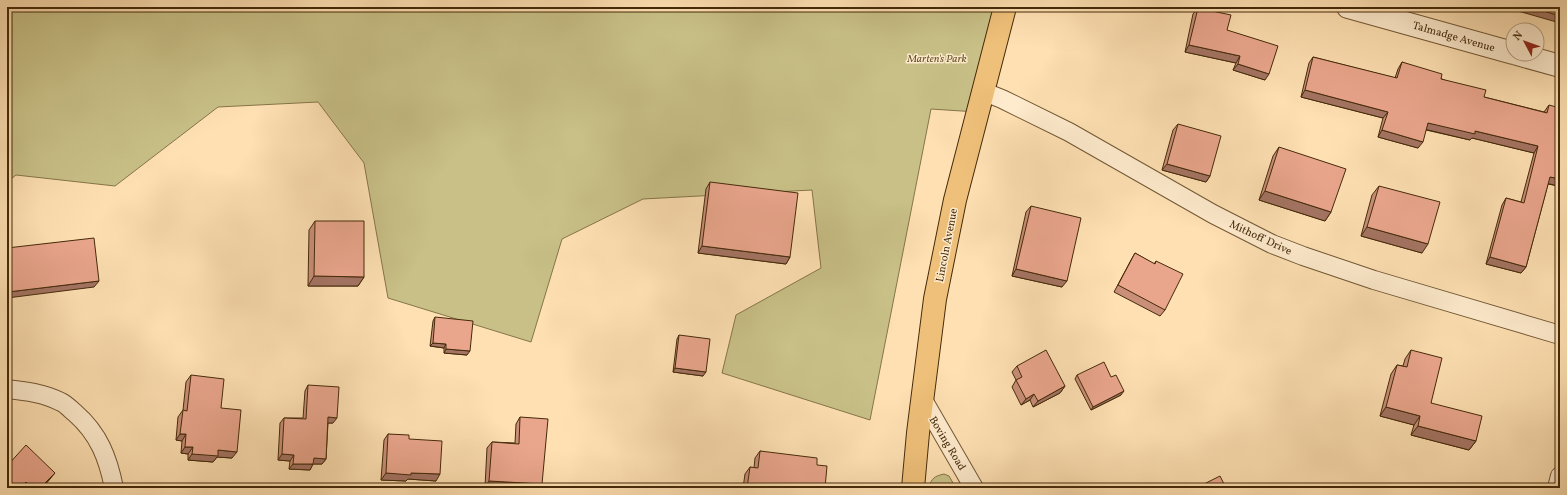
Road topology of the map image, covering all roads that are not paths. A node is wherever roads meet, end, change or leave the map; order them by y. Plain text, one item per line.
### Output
1 (1005, 7) edge
2 (1362, 9) edge
3 (1505, 51) edge
4 (1545, 62) edge
5 (1560, 66) edge
6 (982, 91) junction
7 (1560, 336) edge
8 (7, 389) edge
9 (922, 398) junction
10 (1560, 476) edge
11 (114, 488) edge
12 (913, 488) edge
13 (974, 488) edge
14 (1557, 488) edge

1 - 6 main road, Lincoln Avenue
2 - 3 street, Talmadge Avenue
4 - 5 street
6 - 7 street, Mithoff Drive
6 - 9 main road, Lincoln Avenue
8 - 11 street
9 - 12 main road, Lincoln Avenue
9 - 13 street, Boving Road
10 - 14 street

